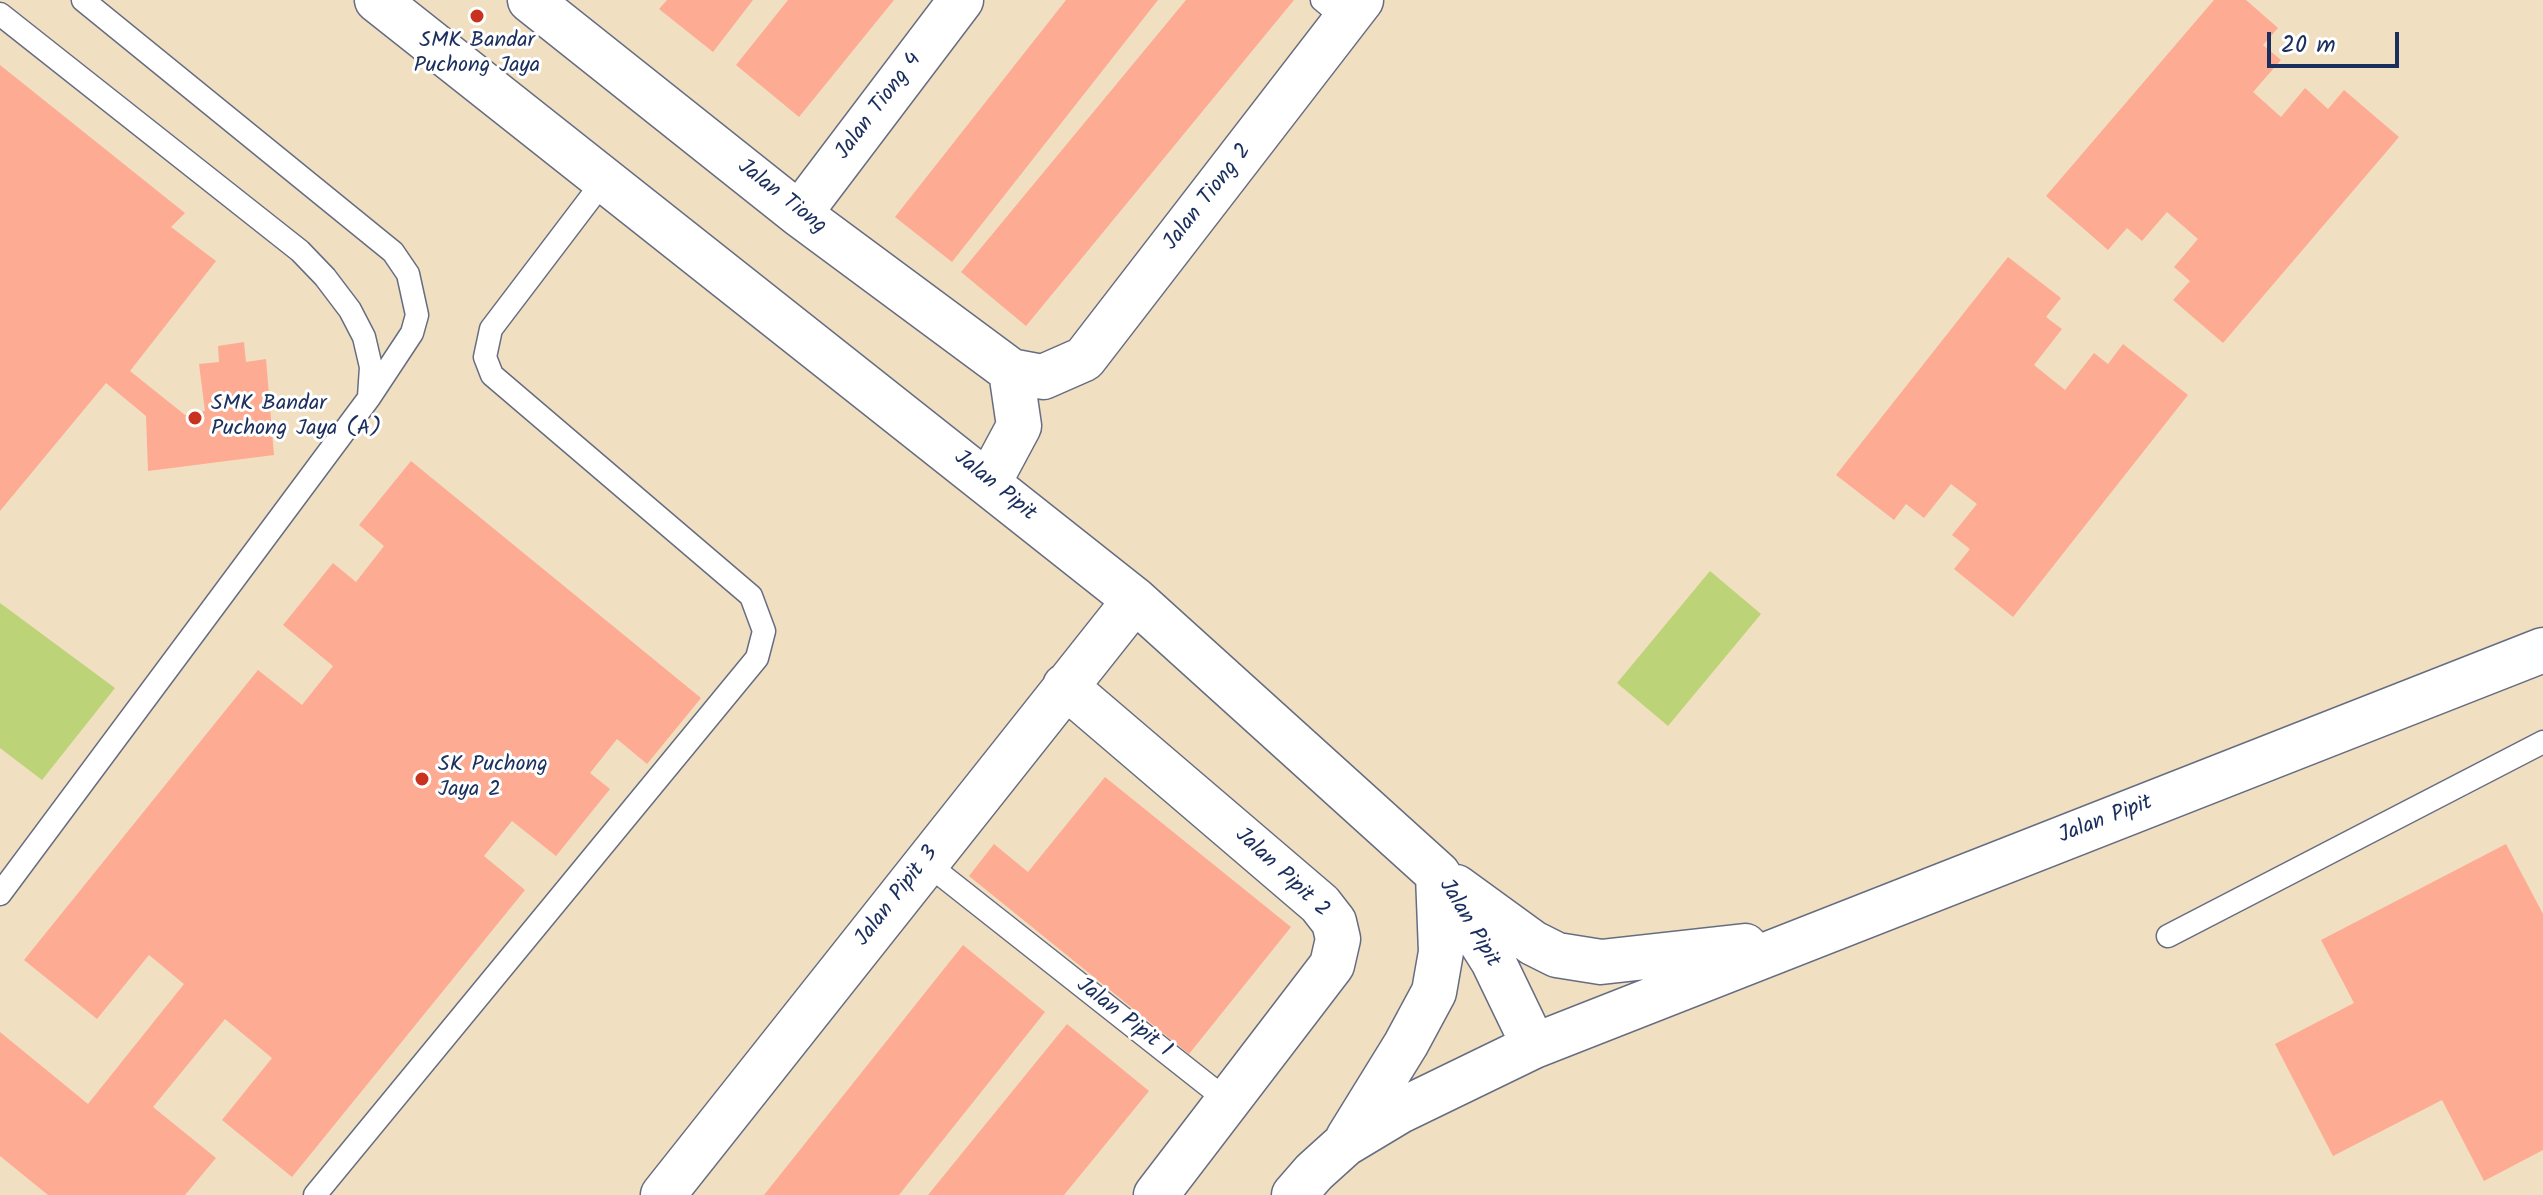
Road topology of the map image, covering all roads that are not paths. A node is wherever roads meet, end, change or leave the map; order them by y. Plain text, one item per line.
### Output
1 (83, 0) edge
2 (377, 0) edge
3 (961, 0) edge
4 (550, 6) edge
5 (1343, 7) edge
6 (0, 14) edge
7 (605, 179) junction
8 (799, 214) junction
9 (1027, 374) junction
10 (369, 398) junction
11 (989, 482) junction
12 (1135, 600) junction
13 (2543, 650) edge
14 (1065, 686) junction
15 (2543, 742) edge
16 (925, 862) junction
17 (1438, 874) junction
18 (0, 894) edge
19 (2168, 936) dead end
20 (1803, 940) junction
21 (1534, 1046) junction
22 (1229, 1102) junction
23 (1345, 1144) junction
24 (315, 1195) edge
25 (663, 1195) edge
26 (1156, 1195) edge
27 (1294, 1195) edge

1 - 10 lane
2 - 7 street, Jalan Pipit
3 - 8 street, Jalan Tiong 4
4 - 8 street, Jalan Tiong
5 - 9 street, Jalan Tiong 2
6 - 10 lane
7 - 11 street, Jalan Pipit
7 - 24 lane
8 - 9 street, Jalan Tiong
9 - 11 street
10 - 18 lane
11 - 12 street, Jalan Pipit
12 - 14 street, Jalan Pipit 3
12 - 17 street, Jalan Pipit
13 - 20 street, Jalan Pipit
14 - 16 street, Jalan Pipit 3
14 - 22 street, Jalan Pipit 2
15 - 19 lane
16 - 22 lane, Jalan Pipit 1
16 - 25 street, Jalan Pipit 3
17 - 20 street
17 - 21 street, Jalan Pipit
17 - 23 street
20 - 21 street, Jalan Pipit
21 - 23 street, Jalan Pipit
22 - 26 street
23 - 27 street, Jalan Pipit

